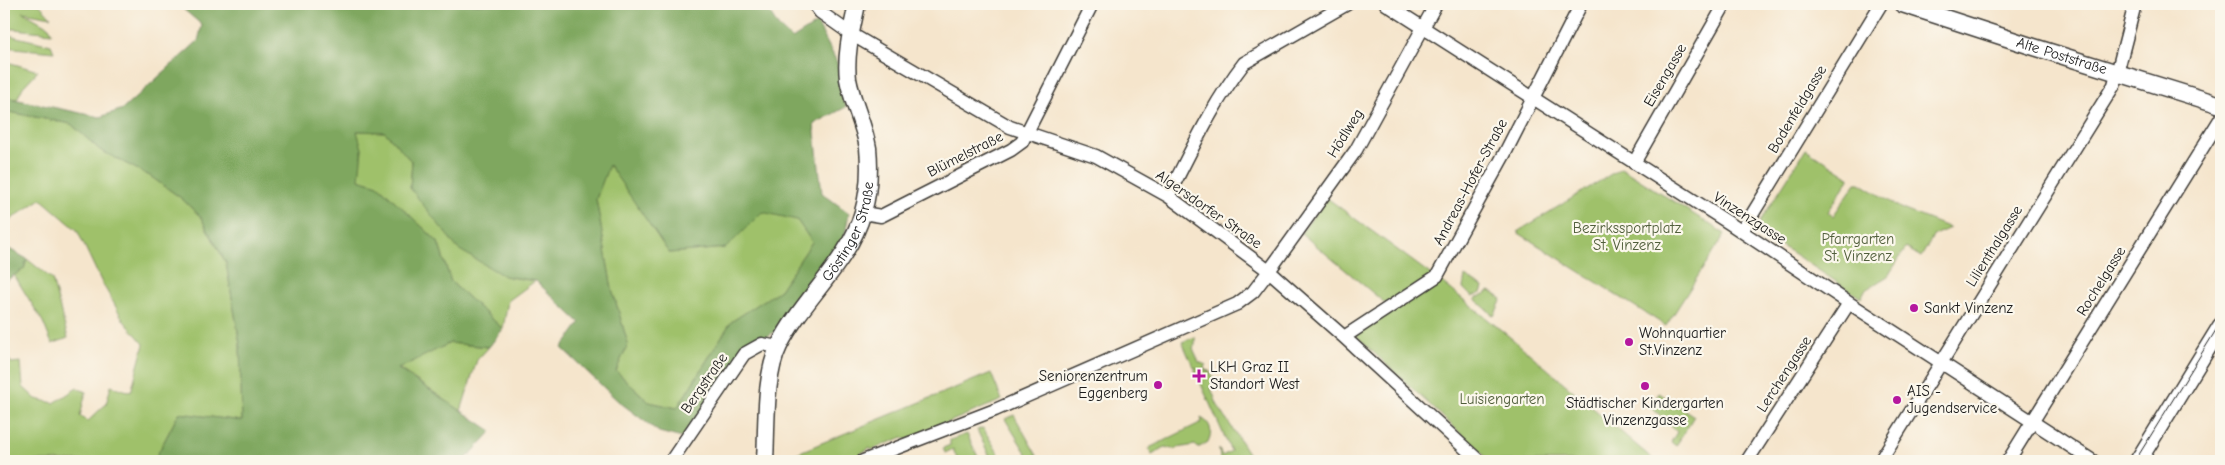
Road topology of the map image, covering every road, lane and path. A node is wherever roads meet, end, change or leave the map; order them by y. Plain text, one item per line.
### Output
1 (814, 4) edge
2 (857, 4) edge
3 (1092, 4) edge
4 (1347, 4) edge
5 (1386, 4) edge
6 (1436, 4) edge
7 (1581, 4) edge
8 (1725, 4) edge
9 (1881, 4) edge
10 (1902, 4) edge
11 (2135, 4) edge
12 (1423, 28) junction
13 (851, 34) junction
14 (2117, 73) junction
15 (1532, 99) junction
16 (2221, 105) edge
17 (2221, 118) edge
18 (1028, 134) junction
19 (1634, 163) junction
20 (1168, 196) junction
21 (863, 213) junction
22 (1742, 231) junction
23 (1269, 271) junction
24 (1848, 304) junction
25 (2221, 326) edge
26 (1344, 337) junction
27 (778, 347) junction
28 (1942, 363) junction
29 (2032, 423) junction
30 (671, 461) edge
31 (765, 461) edge
32 (863, 461) edge
33 (1479, 461) edge
34 (1747, 461) edge
35 (1880, 461) edge
36 (2008, 461) edge
37 (2094, 461) edge
38 (2138, 461) edge

1 - 13 street
2 - 13 main road, Göstinger Straße
3 - 18 street, Blümelstraße
4 - 20 street
5 - 12 street, Vinzenzgasse
6 - 12 street, Hödlweg
7 - 15 street, Andreas-Hofer-Straße
8 - 19 street, Eisengasse
9 - 22 street, Bodenfeldgasse
10 - 14 main road, Alte Poststraße
11 - 14 street, Lilienthalgasse
12 - 15 street, Vinzenzgasse
12 - 23 street, Hödlweg
13 - 18 street, Algersdorfer Straße
13 - 21 main road, Göstinger Straße
14 - 16 main road, Alte Poststraße
14 - 28 street, Lilienthalgasse
15 - 19 street, Vinzenzgasse
15 - 26 street, Andreas-Hofer-Straße
17 - 29 street, Rochelgasse
18 - 20 street, Algersdorfer Straße
18 - 21 street, Blümelstraße
19 - 22 street, Vinzenzgasse
20 - 23 street, Algersdorfer Straße
21 - 27 main road, Göstinger Straße
22 - 24 street, Vinzenzgasse
23 - 26 street, Algersdorfer Straße
23 - 32 street
24 - 28 street, Vinzenzgasse
24 - 34 street, Lerchengasse
25 - 38 main road
26 - 33 street, Algersdorfer Straße
27 - 30 street, Bergstraße
27 - 31 main road, Göstinger Straße
28 - 29 street, Vinzenzgasse
28 - 35 street, Lilienthalgasse
29 - 36 street, Rochelgasse
29 - 37 street, Vinzenzgasse

